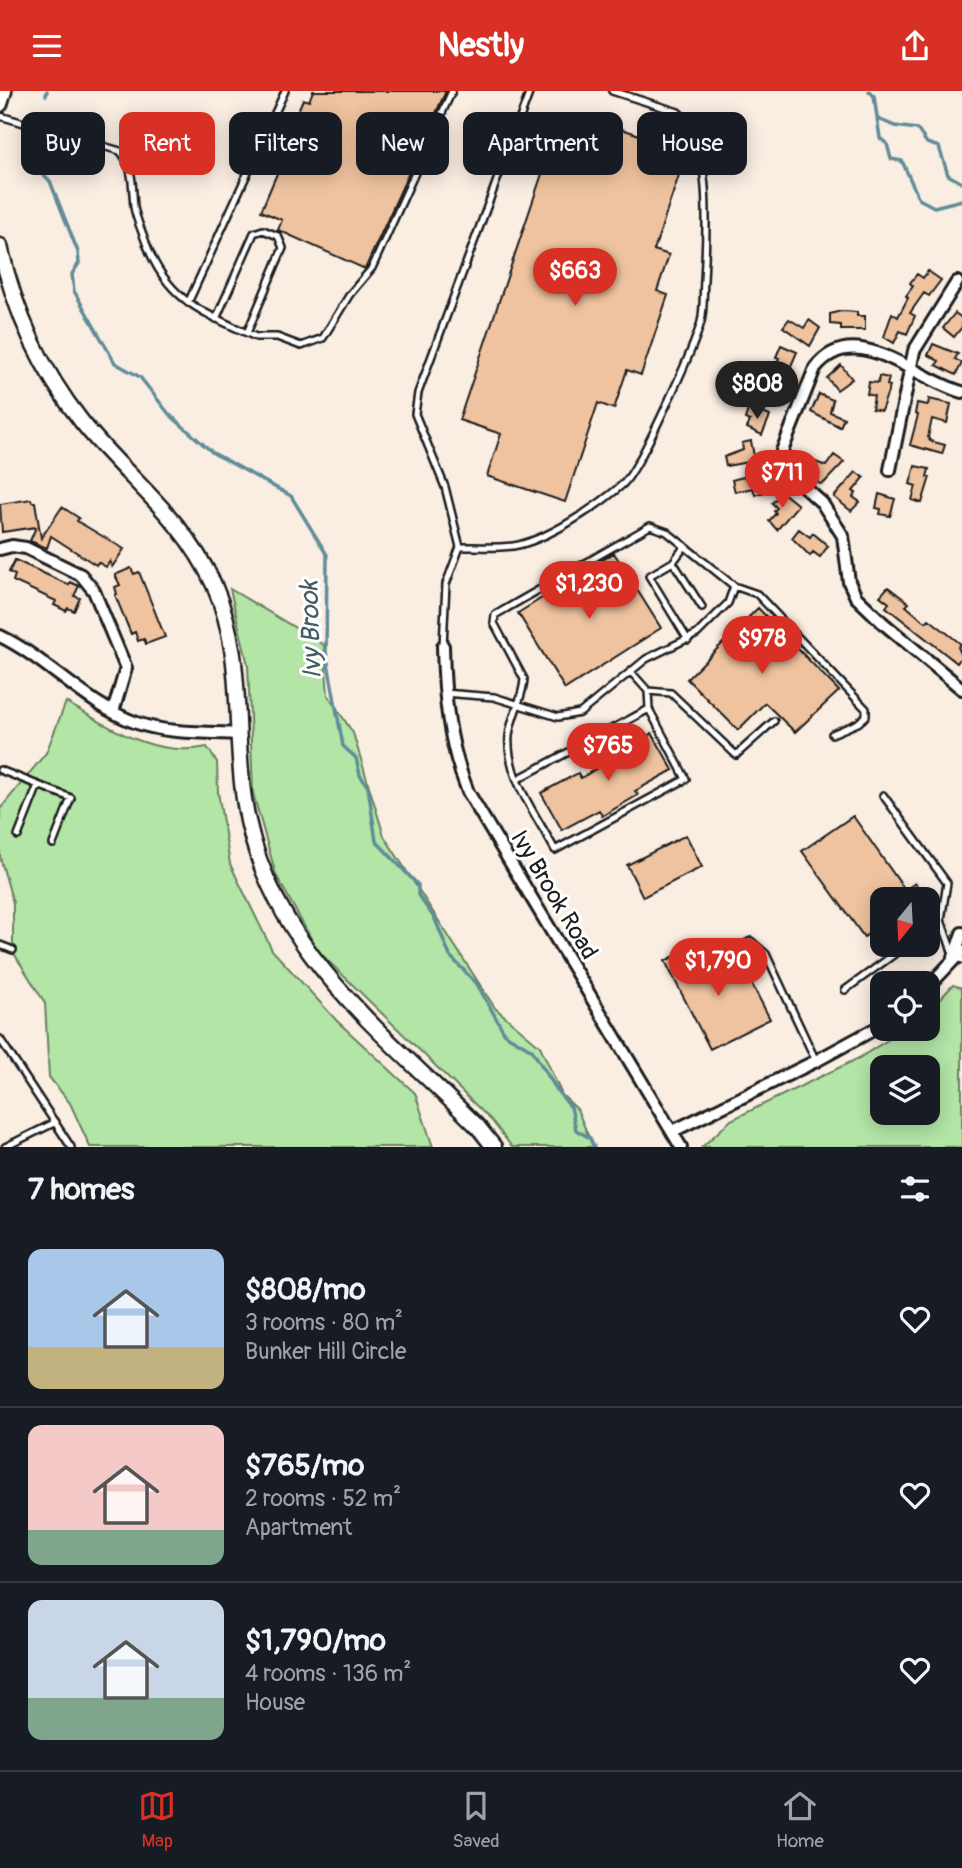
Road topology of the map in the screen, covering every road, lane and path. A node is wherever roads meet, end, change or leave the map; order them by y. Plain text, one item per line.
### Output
1 (4, 91) edge
2 (285, 91) edge
3 (452, 91) edge
4 (530, 91) edge
5 (612, 91) edge
6 (0, 104) edge
7 (0, 116) edge
8 (0, 246) edge
9 (957, 282) dead end
10 (188, 303) junction
11 (216, 319) junction
12 (247, 333) junction
13 (908, 369) junction
14 (962, 392) edge
15 (890, 470) dead end
16 (685, 546) junction
17 (460, 547) junction
18 (0, 549) edge
19 (673, 562) junction
20 (734, 586) junction
21 (702, 607) dead end
22 (0, 636) edge
23 (688, 640) junction
24 (443, 646) joint
25 (631, 672) junction
26 (962, 689) edge
27 (648, 691) junction
28 (444, 693) junction
29 (516, 705) junction
30 (649, 709) junction
31 (113, 712) junction
32 (774, 721) dead end
33 (239, 734) junction
34 (832, 734) dead end
35 (0, 770) edge
36 (518, 779) junction
37 (38, 785) junction
38 (883, 796) dead end
39 (18, 836) dead end
40 (53, 844) dead end
41 (941, 921) joint
42 (962, 933) edge
43 (0, 945) edge
44 (13, 950) dead end
45 (725, 954) dead end
46 (959, 956) edge
47 (890, 957) edge
48 (940, 975) edge
49 (845, 990) dead end
50 (870, 1032) edge
51 (0, 1039) edge
52 (816, 1061) junction
53 (56, 1122) junction
54 (673, 1131) junction
55 (5, 1147) edge
56 (71, 1147) edge
57 (494, 1147) edge
58 (681, 1147) edge

1 - 6 main road
2 - 10 lane
3 - 12 lane
4 - 17 lane
5 - 17 lane
7 - 10 lane
8 - 33 main road
9 - 13 street
10 - 11 lane
11 - 12 lane
11 - 12 lane
13 - 14 street
13 - 15 street
13 - 26 street
16 - 19 lane
16 - 20 lane
16 - 29 lane
17 - 24 lane
18 - 31 street
19 - 21 lane
19 - 23 lane
20 - 23 lane
20 - 34 lane
22 - 31 street
23 - 25 lane
24 - 28 street, Ivy Brook Road
25 - 27 lane
25 - 29 lane
27 - 30 lane
27 - 32 lane
28 - 29 lane
28 - 54 street, Ivy Brook Road
29 - 36 lane
30 - 36 lane
30 - 36 lane
31 - 33 street
33 - 57 main road
35 - 37 lane
37 - 39 lane
37 - 40 lane
38 - 41 lane
41 - 46 lane
42 - 46 street
43 - 44 lane
45 - 52 lane
46 - 48 street
47 - 49 lane
50 - 52 street
51 - 53 lane
52 - 54 street
53 - 55 lane
53 - 56 lane
54 - 58 street, Ivy Brook Road

